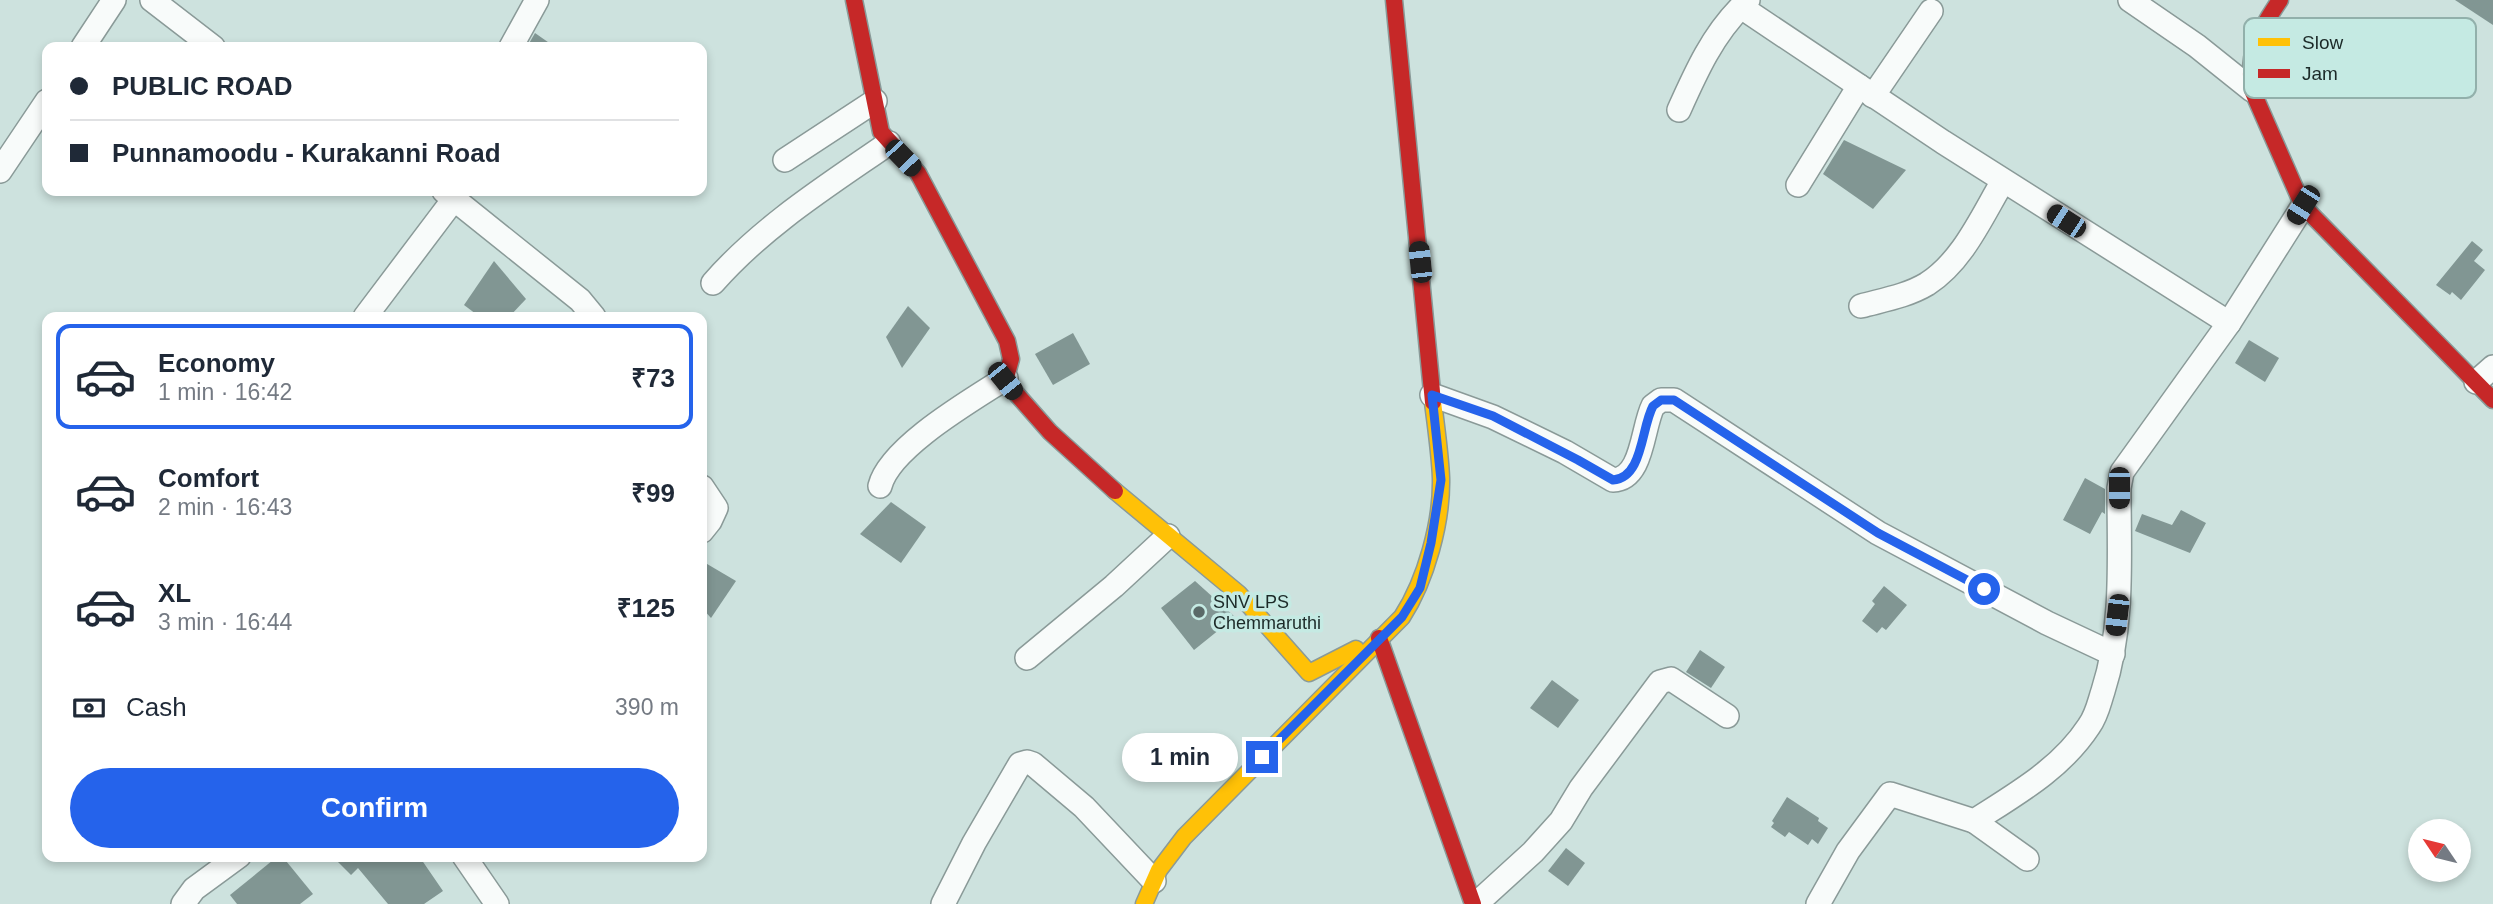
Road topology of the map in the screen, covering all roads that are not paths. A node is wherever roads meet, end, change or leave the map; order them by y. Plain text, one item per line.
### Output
1 (114, 0) edge
2 (152, 0) edge
3 (537, 0) edge
4 (855, 0) edge
5 (1394, 0) edge
6 (2130, 0) edge
7 (2280, 0) edge
8 (1746, 2) edge
9 (1931, 11) dead end
10 (2270, 18) edge
11 (86, 42) edge
12 (207, 42) edge
13 (514, 42) edge
14 (2244, 84) edge
15 (1866, 91) junction
16 (2256, 98) edge
17 (875, 101) junction
18 (42, 109) edge
19 (1679, 110) dead end
20 (889, 143) junction
21 (785, 160) dead end
22 (0, 172) edge
23 (2003, 181) junction
24 (1798, 185) dead end
25 (448, 196) edge
26 (450, 196) edge
27 (2303, 205) junction
28 (713, 283) dead end
29 (1861, 306) dead end
30 (368, 312) edge
31 (590, 312) edge
32 (2229, 323) junction
33 (2493, 367) edge
34 (1006, 378) junction
35 (2476, 382) junction
36 (1432, 395) junction
37 (2493, 400) edge
38 (880, 486) dead end
39 (707, 494) edge
40 (707, 525) edge
41 (1168, 536) junction
42 (1379, 638) junction
43 (2113, 654) junction
44 (1027, 658) dead end
45 (1727, 716) dead end
46 (1975, 821) junction
47 (2027, 859) dead end
48 (231, 862) edge
49 (468, 862) edge
50 (1154, 881) junction
51 (183, 904) edge
52 (496, 904) edge
53 (943, 904) edge
54 (1144, 904) edge
55 (1474, 904) edge
56 (1818, 904) edge

1 - 11 street
2 - 12 street
3 - 13 street
4 - 17 main road
5 - 36 main road
6 - 14 street
7 - 10 main road
8 - 15 street
8 - 19 street
9 - 15 street
15 - 23 street
15 - 24 street
16 - 27 main road
17 - 20 main road
17 - 21 street
18 - 22 street
20 - 28 street
20 - 34 main road
23 - 29 street
23 - 32 street
25 - 30 street
26 - 31 street
27 - 32 street
27 - 35 main road
32 - 43 street
33 - 35 street
34 - 38 street
34 - 41 main road
35 - 37 main road
36 - 42 main road
36 - 43 street
39 - 40 street
41 - 42 main road
41 - 44 street
42 - 50 main road
42 - 55 main road
43 - 46 street
45 - 55 street
46 - 47 street
46 - 56 street
48 - 51 street
49 - 52 street
50 - 53 street
50 - 54 main road

